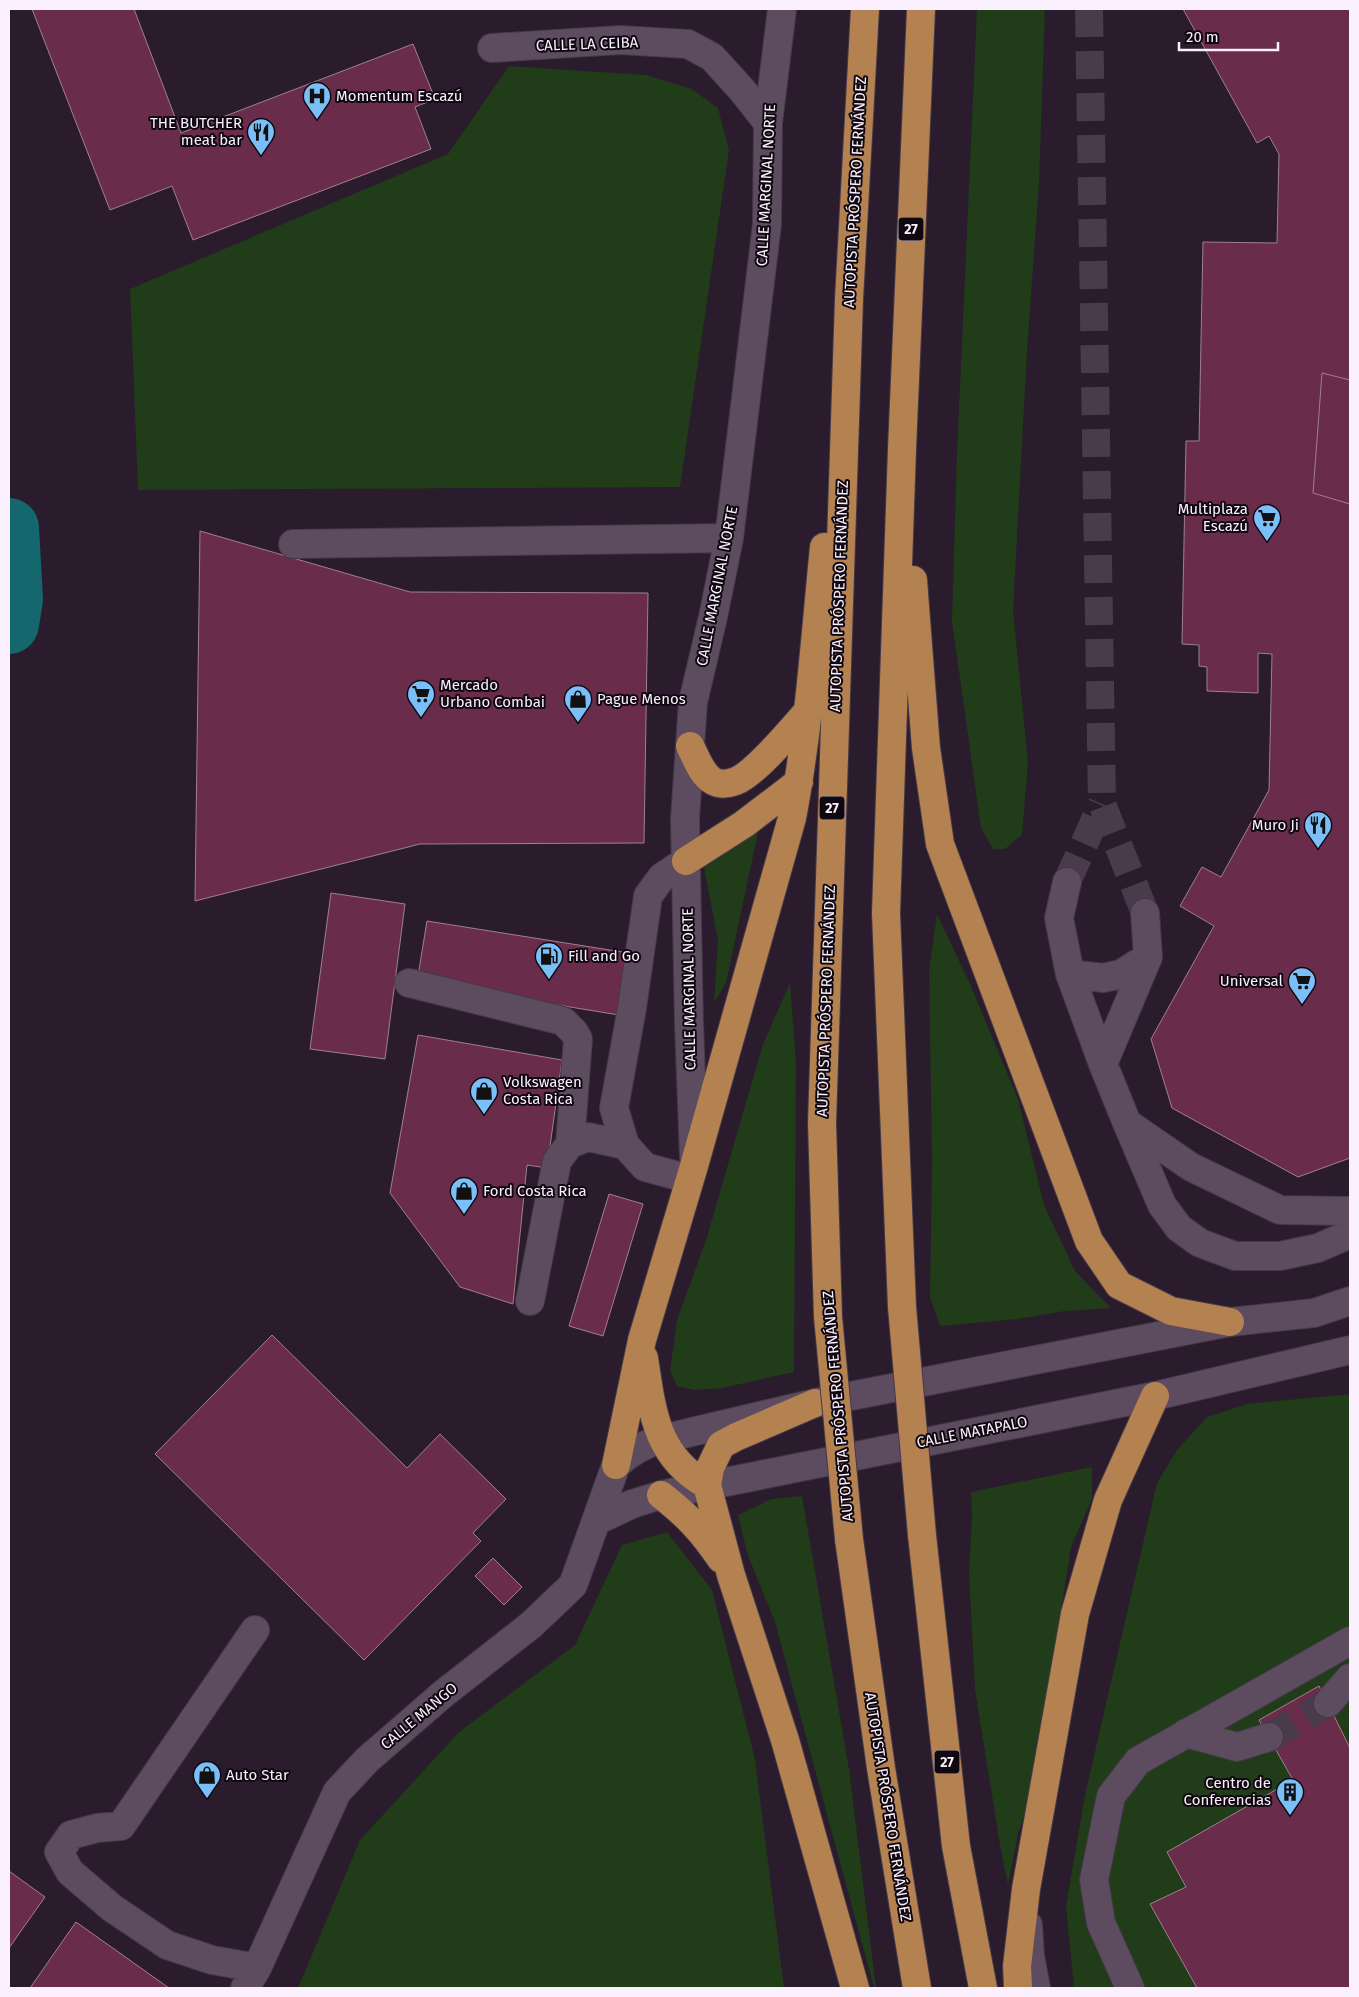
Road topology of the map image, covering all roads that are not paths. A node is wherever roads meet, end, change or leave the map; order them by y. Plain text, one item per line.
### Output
1 (782, 9) edge
2 (865, 9) edge
3 (921, 9) edge
4 (492, 48) dead end
5 (768, 123) junction
6 (849, 299) junction
7 (902, 449) junction
8 (729, 538) junction
9 (293, 544) dead end
10 (808, 711) junction
11 (690, 746) junction
12 (799, 782) junction
13 (686, 860) junction
14 (1067, 882) tunnel mouth
15 (1145, 912) tunnel mouth
16 (1148, 957) junction
17 (1070, 974) junction
18 (409, 983) dead end
19 (1103, 1064) junction
20 (1127, 1122) junction
21 (570, 1144) junction
22 (625, 1145) junction
23 (1191, 1167) junction
24 (692, 1173) junction
25 (1162, 1204) junction
26 (1350, 1211) edge
27 (1350, 1234) edge
28 (530, 1301) dead end
29 (1350, 1301) edge
30 (1230, 1322) junction
31 (642, 1340) junction
32 (1350, 1350) edge
33 (1155, 1396) junction
34 (815, 1403) junction
35 (662, 1439) junction
36 (616, 1465) junction
37 (707, 1485) junction
38 (661, 1495) junction
39 (596, 1521) junction
40 (731, 1574) junction
41 (255, 1630) dead end
42 (1350, 1641) edge
43 (1350, 1678) edge
44 (1328, 1703) tunnel mouth
45 (1186, 1733) junction
46 (1269, 1737) tunnel mouth
47 (1026, 1889) junction
48 (251, 1978) edge
49 (855, 1988) edge
50 (917, 1988) edge
51 (983, 1988) edge
52 (1018, 1988) edge
53 (1036, 1988) edge
54 (1130, 1988) edge

1 - 5 street, CALLE MARGINAL NORTE
2 - 6 highway, AUTOPISTA PRÓSPERO FERNÁNDEZ / 27
3 - 7 highway, 27
4 - 5 street, CALLE LA CEIBA
5 - 8 street, CALLE MARGINAL NORTE
6 - 10 highway
6 - 50 highway, AUTOPISTA PRÓSPERO FERNÁNDEZ / 27, bridge
7 - 30 highway
7 - 51 highway, 27, bridge
8 - 9 street
8 - 11 street, CALLE MARGINAL NORTE
10 - 11 highway
10 - 12 highway
11 - 13 street, CALLE MARGINAL NORTE
12 - 13 highway
12 - 24 highway
13 - 22 street
13 - 24 street, CALLE MARGINAL NORTE
14 - 17 street
15 - 16 street
16 - 17 street
16 - 19 street
17 - 19 street
18 - 21 street
19 - 20 street
20 - 23 street
20 - 25 street
21 - 22 street
21 - 28 street
22 - 24 street
23 - 25 street
23 - 26 street
24 - 31 highway
25 - 27 street
29 - 30 street
30 - 34 street
31 - 35 highway
31 - 36 highway
32 - 33 street, CALLE MATAPALO
33 - 37 street, CALLE MATAPALO
33 - 47 highway
34 - 35 street
34 - 37 highway
35 - 36 street
35 - 37 highway
36 - 39 street, CALLE MANGO
37 - 38 street, CALLE MATAPALO
37 - 40 highway
38 - 39 street, CALLE MATAPALO
38 - 40 highway
39 - 48 street, CALLE MANGO
40 - 49 highway
41 - 48 street
42 - 45 street
43 - 44 street
45 - 46 street
45 - 54 street
47 - 52 highway
47 - 53 street

